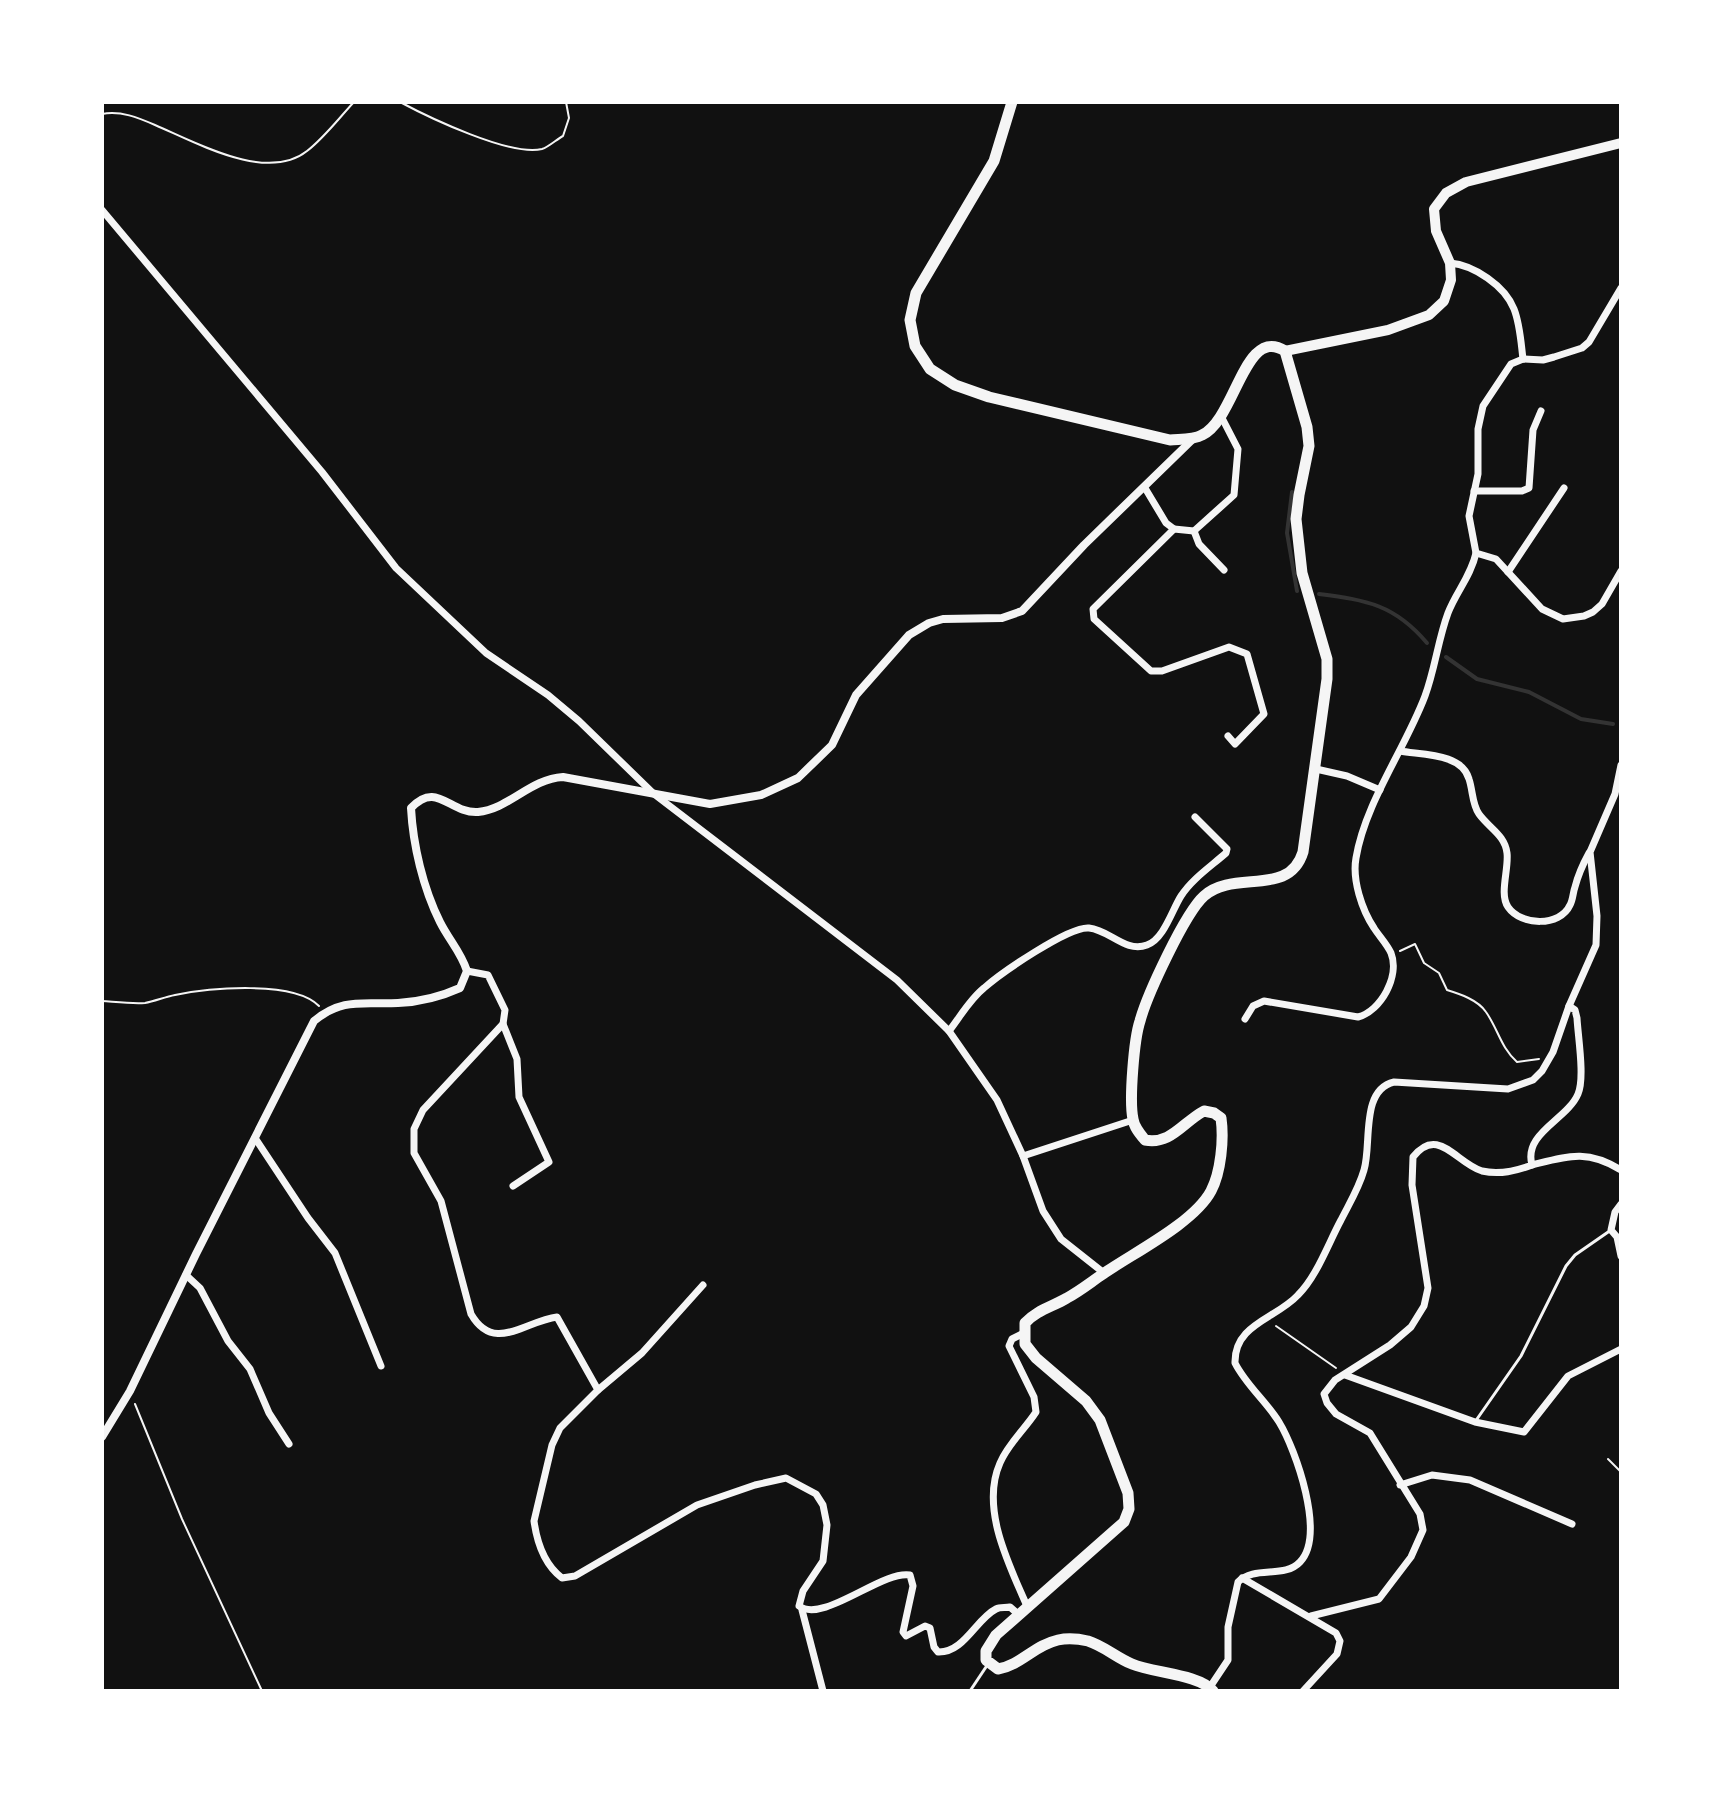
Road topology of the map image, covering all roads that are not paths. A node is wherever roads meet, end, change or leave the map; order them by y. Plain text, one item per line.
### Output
1 (1012, 102) edge
2 (1621, 143) edge
3 (102, 210) edge
4 (1450, 263) junction
5 (1621, 288) edge
6 (1285, 351) junction
7 (1523, 359) junction
8 (1541, 411) dead end
9 (1221, 416) junction
10 (1195, 437) junction
11 (1145, 488) junction
12 (1564, 488) dead end
13 (1474, 491) junction
14 (1174, 529) junction
15 (1194, 531) junction
16 (1476, 553) junction
17 (1224, 570) dead end
18 (1621, 571) edge
19 (1508, 572) junction
20 (1228, 736) dead end
21 (1400, 751) junction
22 (1621, 765) edge
23 (1316, 769) junction
24 (1380, 790) junction
25 (654, 794) junction
26 (1195, 817) dead end
27 (1590, 852) junction
28 (467, 971) junction
29 (1569, 1006) junction
30 (1245, 1019) dead end
31 (503, 1024) junction
32 (949, 1031) junction
33 (1133, 1120) junction
34 (255, 1138) junction
35 (1023, 1156) junction
36 (1532, 1165) junction
37 (1621, 1170) edge
38 (513, 1186) dead end
39 (1621, 1204) edge
40 (1611, 1230) junction
41 (1621, 1256) edge
42 (1104, 1273) junction
43 (186, 1275) junction
44 (703, 1285) dead end
45 (1024, 1333) junction
46 (1621, 1349) edge
47 (381, 1366) dead end
48 (1345, 1375) junction
49 (598, 1390) junction
50 (1475, 1422) junction
51 (102, 1437) edge
52 (289, 1444) dead end
53 (1400, 1485) junction
54 (1572, 1524) dead end
55 (1242, 1578) junction
56 (802, 1610) junction
57 (1022, 1610) junction
58 (1311, 1616) junction
59 (989, 1663) junction
60 (1310, 1684) junction
61 (1211, 1689) edge
62 (823, 1691) edge
63 (970, 1691) edge
64 (1303, 1691) edge
65 (1318, 1691) edge

1 - 10 main road
2 - 4 main road
3 - 25 street
4 - 6 main road
4 - 7 street
5 - 7 street
6 - 9 main road
6 - 23 main road
7 - 13 street
8 - 13 street
9 - 10 main road
9 - 15 street
10 - 11 street
11 - 14 street
11 - 25 street
12 - 19 street
13 - 16 street
14 - 15 street
14 - 20 street
15 - 17 street
16 - 19 street
16 - 21 street
18 - 19 street
21 - 24 street
21 - 27 street
22 - 27 street
23 - 24 street
23 - 33 main road
24 - 30 street
25 - 28 street
25 - 32 street
26 - 32 street
27 - 29 street
28 - 31 street
28 - 34 street
29 - 36 street
29 - 55 street
31 - 38 street
31 - 49 street
32 - 35 street
33 - 35 street
33 - 42 main road
34 - 43 street
34 - 47 street
35 - 42 street
36 - 37 street
36 - 48 street
39 - 40 street
40 - 41 street
40 - 50 lane
42 - 45 main road
43 - 51 street
43 - 52 street
44 - 49 street
45 - 57 street
45 - 57 main road
46 - 50 street
48 - 50 street
48 - 53 street
49 - 56 street
53 - 54 street
53 - 58 street
55 - 58 street
55 - 61 street
56 - 57 street
56 - 62 street
57 - 59 main road
58 - 60 street
59 - 61 main road
59 - 63 lane
60 - 64 street
60 - 65 street

